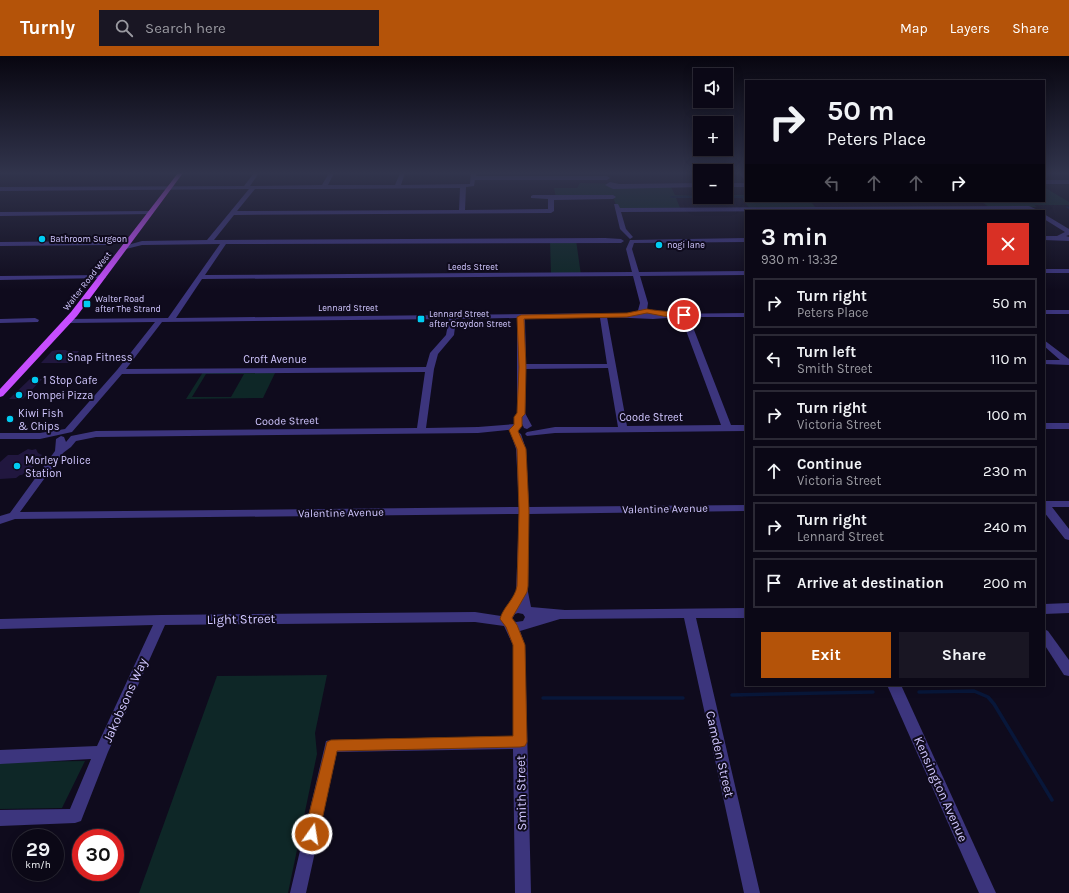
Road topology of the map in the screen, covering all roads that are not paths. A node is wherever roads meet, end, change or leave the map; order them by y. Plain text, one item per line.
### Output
1 (341, 212) edge
2 (552, 212) edge
3 (619, 212) edge
4 (149, 213) joint
5 (233, 213) joint
6 (0, 214) edge
7 (554, 217) dead end
8 (1045, 217) edge
9 (623, 229) junction
10 (1066, 236) edge
11 (1045, 237) edge
12 (745, 239) edge
13 (622, 240) junction
14 (631, 240) junction
15 (209, 242) junction
16 (224, 242) junction
17 (126, 243) junction
18 (0, 244) edge
19 (629, 249) junction
20 (1045, 271) edge
21 (1069, 271) edge
22 (745, 273) edge
23 (637, 274) junction
24 (100, 277) junction
25 (201, 277) junction
26 (0, 278) edge
27 (644, 303) junction
28 (1045, 312) edge
29 (1069, 312) edge
30 (642, 314) junction
31 (652, 314) junction
32 (745, 314) edge
33 (684, 315) junction
34 (604, 316) junction
35 (453, 317) junction
36 (521, 317) junction
37 (160, 319) junction
38 (172, 319) junction
39 (35, 320) dead end
40 (0, 321) edge
41 (69, 321) junction
42 (1045, 343) edge
43 (1045, 362) edge
44 (1069, 362) edge
45 (611, 366) junction
46 (522, 367) junction
47 (430, 369) junction
48 (120, 372) junction
49 (0, 385) edge
50 (0, 394) edge
51 (1045, 426) edge
52 (1069, 426) edge
53 (727, 428) junction
54 (745, 428) edge
55 (623, 429) junction
56 (522, 430) junction
57 (421, 431) junction
58 (70, 434) junction
59 (0, 436) edge
60 (1069, 504) edge
61 (1045, 505) edge
62 (1045, 506) edge
63 (745, 508) edge
64 (524, 511) junction
65 (15, 515) junction
66 (0, 520) edge
67 (1069, 536) edge
68 (522, 592) junction
69 (1069, 608) edge
70 (1045, 609) edge
71 (527, 610) junction
72 (745, 613) edge
73 (689, 614) junction
74 (565, 615) junction
75 (161, 620) junction
76 (515, 620) junction
77 (0, 624) edge
78 (1045, 635) edge
79 (1069, 671) edge
80 (894, 686) edge
81 (520, 742) junction
82 (101, 752) junction
83 (0, 757) edge
84 (0, 818) edge
85 (298, 893) edge
86 (523, 893) edge
87 (752, 893) edge
88 (988, 893) edge

1 - 5 street
2 - 7 street
3 - 9 street
4 - 6 street
4 - 17 main road, Walter Road West
5 - 15 street
8 - 10 street
9 - 13 street
9 - 14 street
10 - 11 street
12 - 14 street
13 - 14 street
13 - 16 street
13 - 19 street
14 - 19 street
15 - 16 street
15 - 17 street
16 - 25 street
17 - 18 street
17 - 24 main road, Walter Road West
19 - 23 street
20 - 21 street
22 - 23 street, Leeds Street
23 - 25 street, Leeds Street
23 - 27 street
24 - 26 street
24 - 41 main road, Walter Road West
24 - 49 main road, Walter Road West
25 - 38 street
27 - 30 street
27 - 31 street
28 - 29 street
30 - 31 street, Lennard Street
30 - 34 street, Lennard Street
31 - 33 street, Lennard Street
32 - 33 street, Lennard Street
33 - 53 street
34 - 36 street, Lennard Street
34 - 45 street
35 - 36 street, Lennard Street
35 - 38 street, Lennard Street
35 - 47 street
36 - 46 street
37 - 38 street, Lennard Street
37 - 41 street, Lennard Street
37 - 48 street
39 - 40 street
41 - 50 main road, Walter Road West
42 - 44 street
43 - 44 street
45 - 46 street
45 - 55 street
46 - 56 street
47 - 48 street, Croft Avenue
47 - 57 street
48 - 58 street
51 - 52 street
53 - 54 street, Coode Street
53 - 55 street, Coode Street
55 - 56 street, Coode Street
56 - 57 street, Coode Street
56 - 64 street
57 - 58 street, Coode Street
58 - 59 street, Coode Street
58 - 65 street
60 - 61 street
62 - 67 street
63 - 64 street, Valentine Avenue
64 - 65 street, Valentine Avenue
64 - 68 street
65 - 66 street
68 - 71 street
68 - 76 street
69 - 70 street
71 - 74 street, Light Street
71 - 76 street, Light Street
71 - 76 street, Smith Street
72 - 73 street, Light Street
73 - 74 street, Light Street
73 - 87 street, Camden Street
74 - 76 street, Light Street
75 - 76 street, Light Street
75 - 77 street, Light Street
75 - 82 street, Jakobsons Way
76 - 81 street, Smith Street
78 - 79 street
80 - 88 street, Kensington Avenue
81 - 85 street
81 - 86 street, Smith Street
82 - 83 street, Jakobsons Way
82 - 84 street

